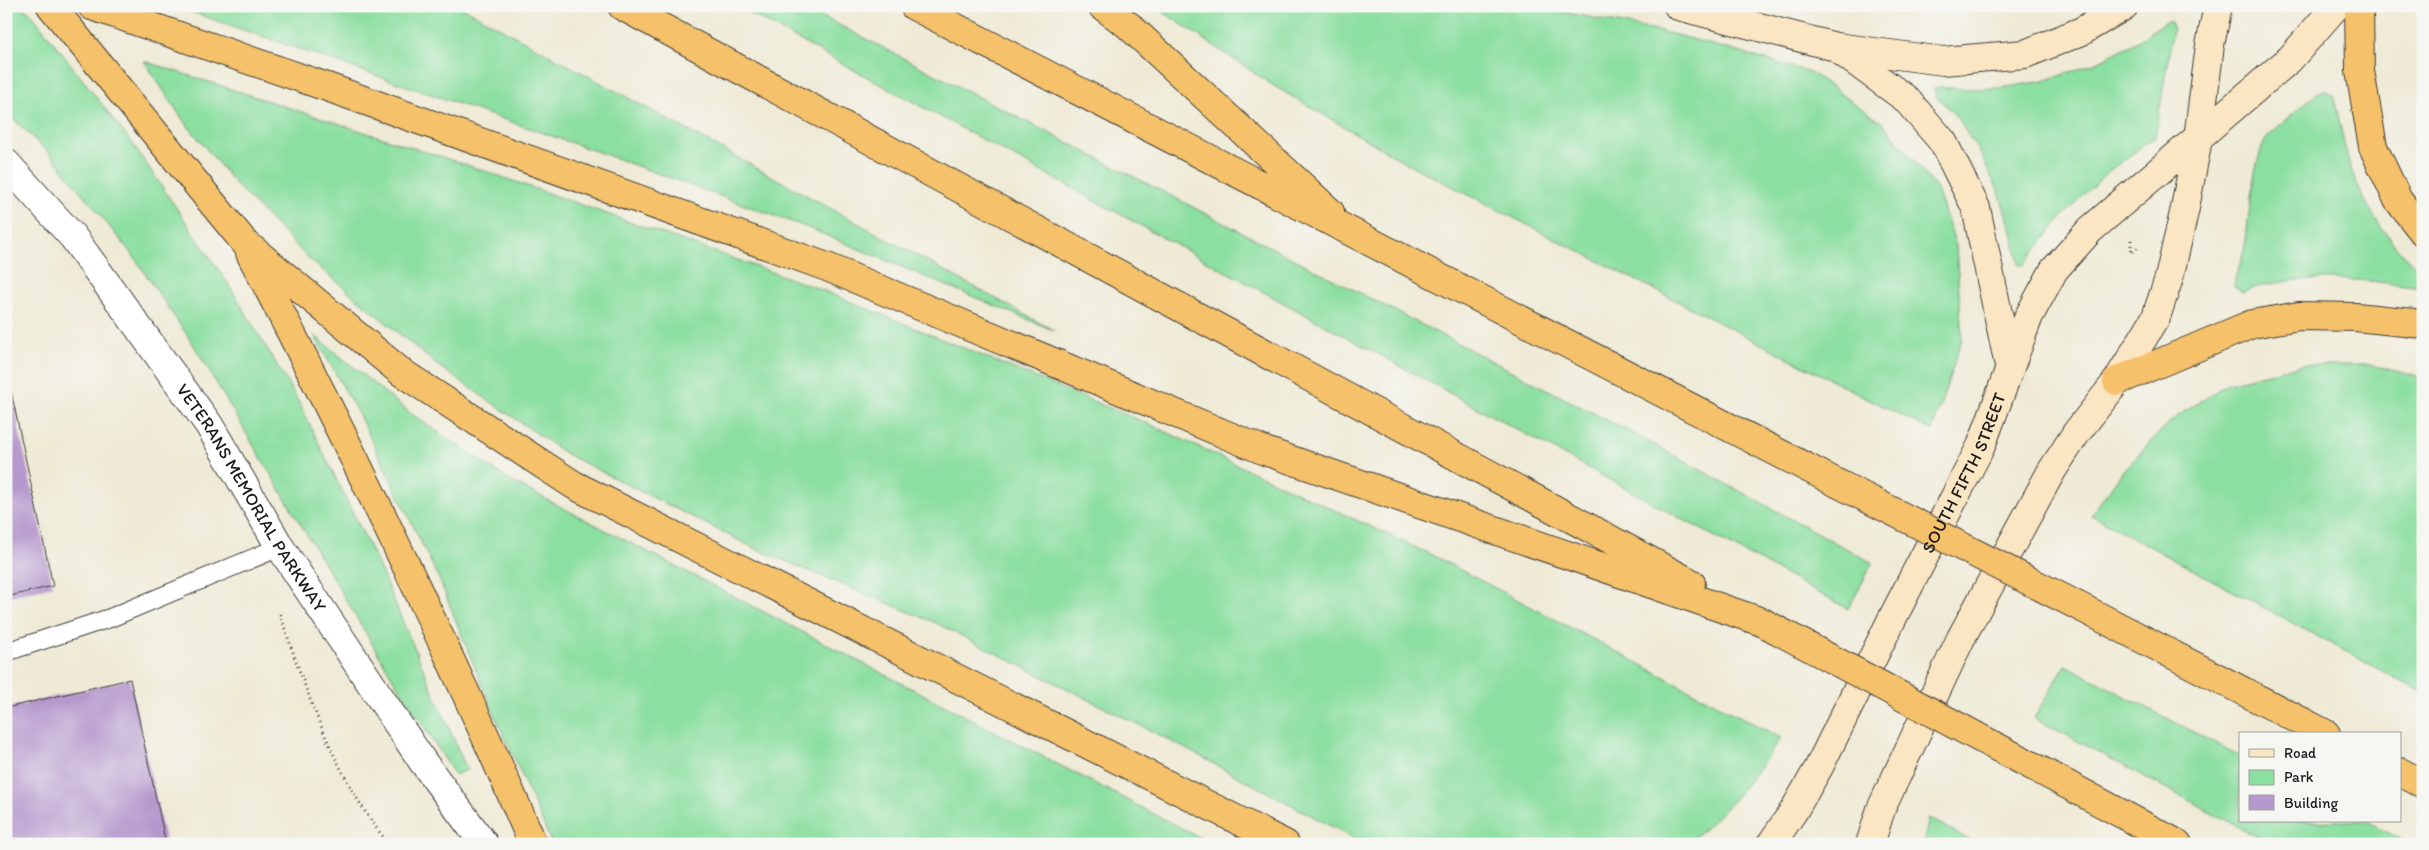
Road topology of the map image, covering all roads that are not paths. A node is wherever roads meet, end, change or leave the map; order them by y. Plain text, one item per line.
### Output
1 (51, 6) edge
2 (92, 6) edge
3 (622, 6) edge
4 (914, 6) edge
5 (1102, 6) edge
6 (1678, 6) edge
7 (2124, 6) edge
8 (2218, 6) edge
9 (2336, 6) edge
10 (2359, 6) edge
11 (1836, 47) junction
12 (2198, 139) junction
13 (6, 163) edge
14 (2423, 232) edge
15 (1355, 235) junction
16 (245, 243) junction
17 (2423, 324) edge
18 (2009, 366) junction
19 (2117, 381) junction
20 (280, 547) junction
21 (1762, 622) junction
22 (6, 652) edge
23 (2322, 732) edge
24 (2402, 773) edge
25 (2423, 784) edge
26 (484, 844) edge
27 (533, 844) edge
28 (1285, 844) edge
29 (1771, 844) edge
30 (1870, 844) edge
31 (2178, 844) edge

1 - 16 highway
2 - 21 highway
3 - 21 highway
4 - 15 highway
5 - 15 highway
6 - 11 main road
7 - 11 main road
8 - 12 main road
9 - 12 main road, SOUTH FIFTH STREET
10 - 14 highway
11 - 18 main road
12 - 18 main road, SOUTH FIFTH STREET
12 - 19 main road
13 - 20 street, VETERANS MEMORIAL PARKWAY
15 - 23 highway, bridge
16 - 27 highway
16 - 28 highway
17 - 19 highway
18 - 29 main road, SOUTH FIFTH STREET
19 - 30 main road
20 - 22 lane
20 - 26 street, VETERANS MEMORIAL PARKWAY
21 - 31 highway, bridge
24 - 25 highway

